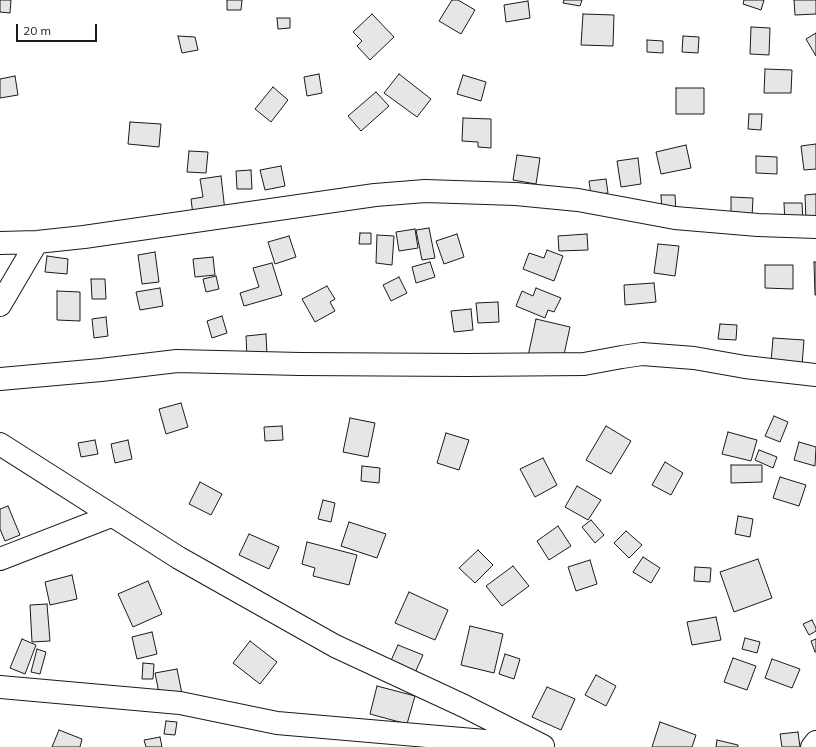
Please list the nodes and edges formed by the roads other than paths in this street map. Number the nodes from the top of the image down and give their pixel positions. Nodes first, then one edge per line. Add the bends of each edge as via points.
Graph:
1 (816, 227) edge
2 (37, 242) junction
3 (0, 243) edge
4 (0, 305) edge
5 (816, 375) edge
6 (0, 379) edge
7 (0, 444) edge
8 (111, 516) junction
9 (0, 559) edge
10 (0, 687) edge
11 (816, 742) edge
12 (546, 747) edge
13 (812, 747) edge

1 - 2 street via 675,218 578,200 516,194 426,191
2 - 3 street
2 - 4 street
5 - 6 street via 694,358 642,354 584,364 467,366 177,361
7 - 8 street
8 - 9 street
8 - 12 street via 179,558 335,646
10 - 12 street via 180,703 277,723
11 - 13 street

